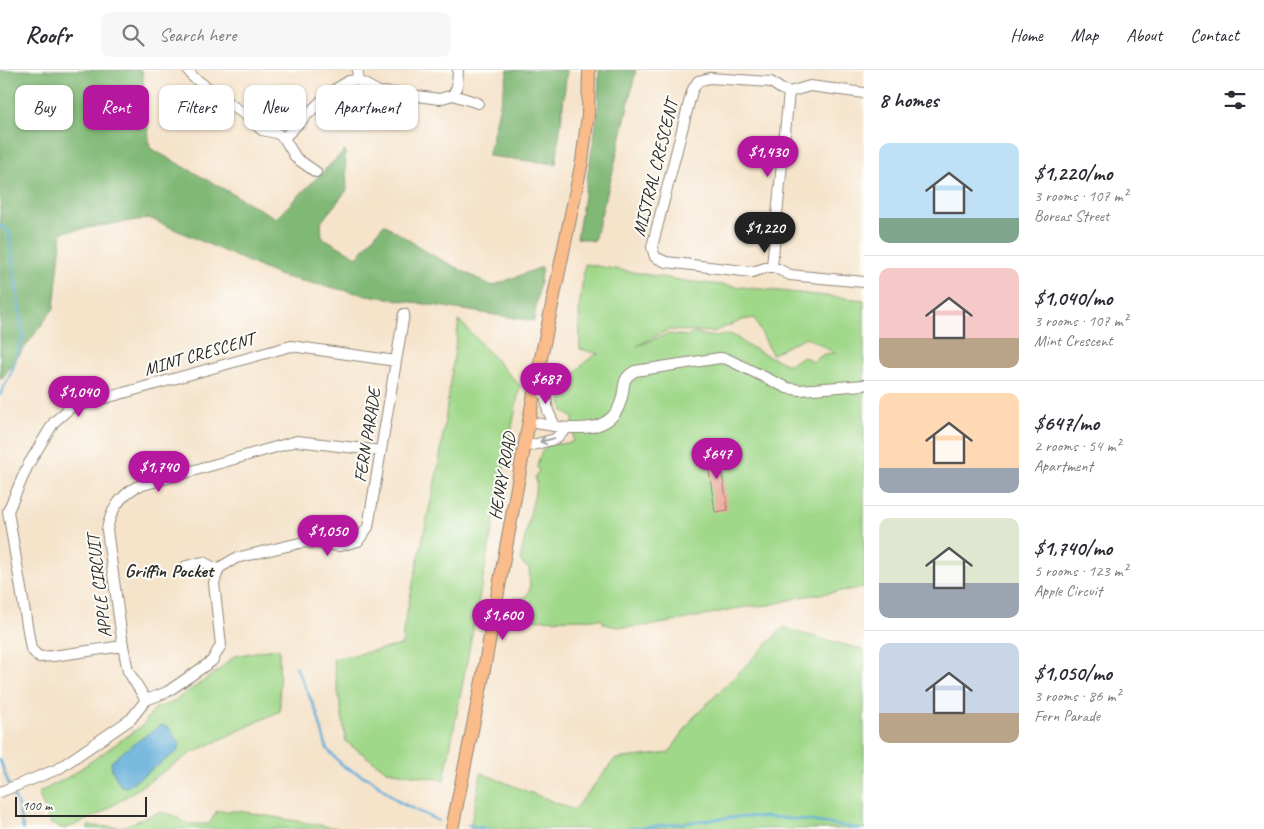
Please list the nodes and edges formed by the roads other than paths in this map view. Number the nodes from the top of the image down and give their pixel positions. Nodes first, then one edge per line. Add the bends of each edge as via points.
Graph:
1 (188, 70) edge
2 (458, 70) edge
3 (589, 70) edge
4 (701, 74) edge
5 (358, 75) edge
6 (789, 92) junction
7 (864, 93) edge
8 (453, 95) junction
9 (478, 103) dead end
10 (284, 138) junction
11 (316, 172) dead end
12 (772, 266) junction
13 (864, 282) edge
14 (404, 314) dead end
15 (396, 361) junction
16 (536, 382) junction
17 (864, 385) edge
18 (529, 422) junction
19 (555, 426) junction
20 (566, 428) junction
21 (524, 447) junction
22 (381, 451) junction
23 (186, 566) dead end
24 (218, 570) junction
25 (123, 646) junction
26 (146, 700) junction
27 (0, 792) edge
28 (452, 829) edge

1 - 10 street via 262,130
2 - 8 street
3 - 16 main road, HENRY ROAD via 582,161
4 - 6 street, MISTRAL CRESCENT via 710,78 771,82
4 - 12 street, MISTRAL CRESCENT via 692,91 653,240 654,256 666,262 752,272
5 - 8 street via 379,92 439,99
5 - 10 street via 329,93
6 - 7 street via 810,86
6 - 12 street
8 - 9 street
10 - 11 street via 296,158
12 - 13 street via 790,275
14 - 15 street, FERN PARADE
15 - 22 street, FERN PARADE
15 - 25 street, MINT CRESCENT via 290,346 70,408 54,422 28,465 8,511 31,649 40,657 46,657
16 - 18 main road, HENRY ROAD
16 - 19 street via 546,398
17 - 20 street via 788,388 720,358 628,374 614,417 597,425
18 - 19 street
18 - 21 main road, HENRY ROAD
19 - 20 street
20 -> 21 street via 555,439
21 - 28 main road, HENRY ROAD
22 - 24 street, FERN PARADE via 368,527 358,541 340,546 304,542 236,558
22 - 25 street, APPLE CIRCUIT via 297,441 136,487 125,493 109,520 107,530
23 - 24 street via 203,562
24 - 26 street via 214,583 221,645 212,661 167,692
25 - 26 street, APPLE CIRCUIT via 128,671
26 - 27 street via 131,719 58,769

